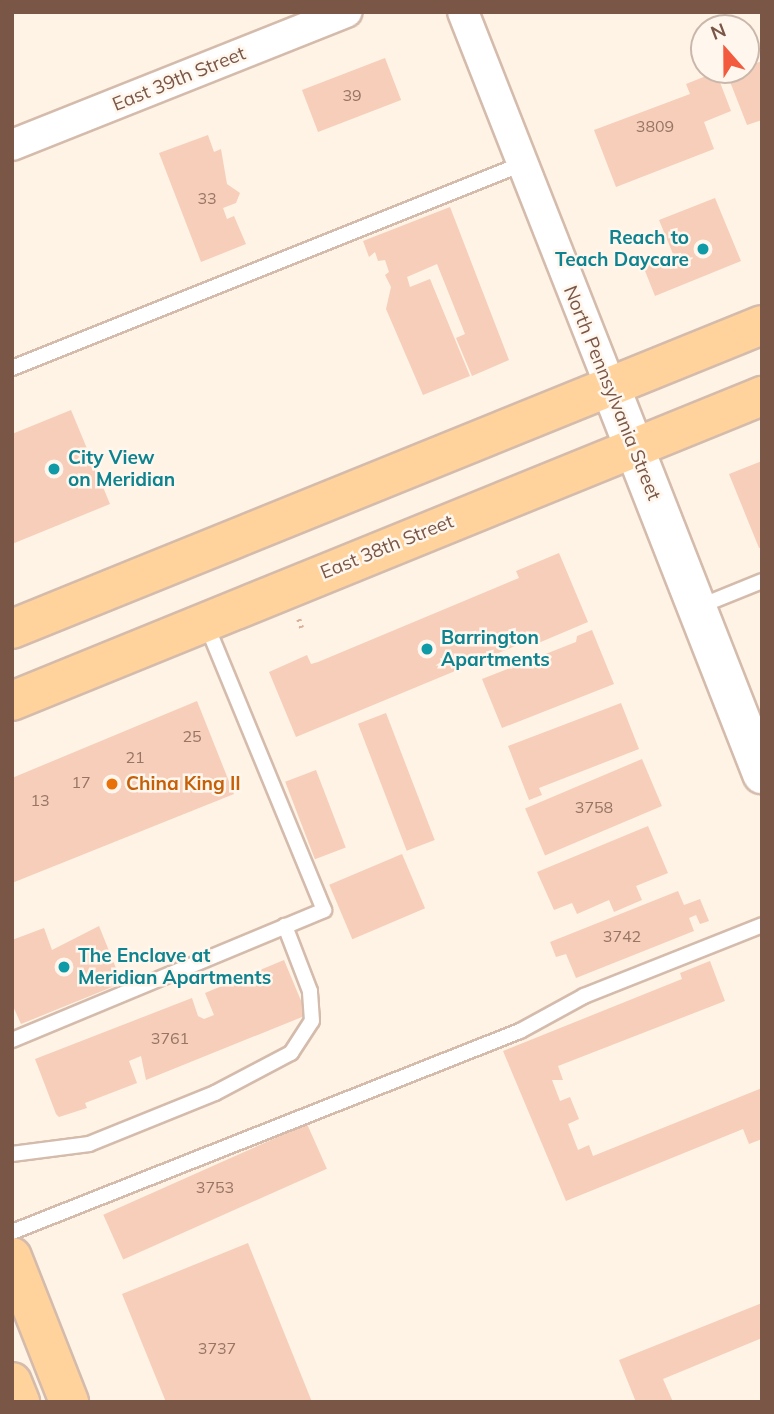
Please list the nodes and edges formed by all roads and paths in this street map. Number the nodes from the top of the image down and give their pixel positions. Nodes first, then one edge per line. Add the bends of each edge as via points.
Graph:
1 (346, 12) edge
2 (463, 12) edge
3 (12, 145) edge
4 (522, 164) junction
5 (762, 325) edge
6 (12, 368) edge
7 (610, 386) junction
8 (762, 396) edge
9 (634, 448) junction
10 (762, 581) edge
11 (697, 607) junction
12 (206, 622) junction
13 (12, 629) edge
14 (12, 701) edge
15 (758, 755) edge
16 (762, 925) edge
17 (285, 926) junction
18 (12, 1040) edge
19 (12, 1154) edge
20 (12, 1232) edge
21 (12, 1257) edge
22 (12, 1382) edge
23 (20, 1402) edge
24 (69, 1402) edge

1 - 3 street, East 39th Street
2 - 4 street, North Pennsylvania Street
4 - 6 lane
4 - 7 street, North Pennsylvania Street
5 - 7 main road
7 - 9 street, North Pennsylvania Street
7 - 13 main road
8 - 9 main road, East 38th Street
9 - 11 street, North Pennsylvania Street
9 - 12 main road, East 38th Street
10 - 11 lane
11 - 15 street, North Pennsylvania Street
12 - 14 main road, East 38th Street
12 - 17 lane via 324,910
16 - 20 lane via 584,996 520,1031
17 - 18 lane
17 - 19 lane via 310,991 312,1021 291,1053 215,1093 89,1144
21 - 24 main road
22 - 23 main road

